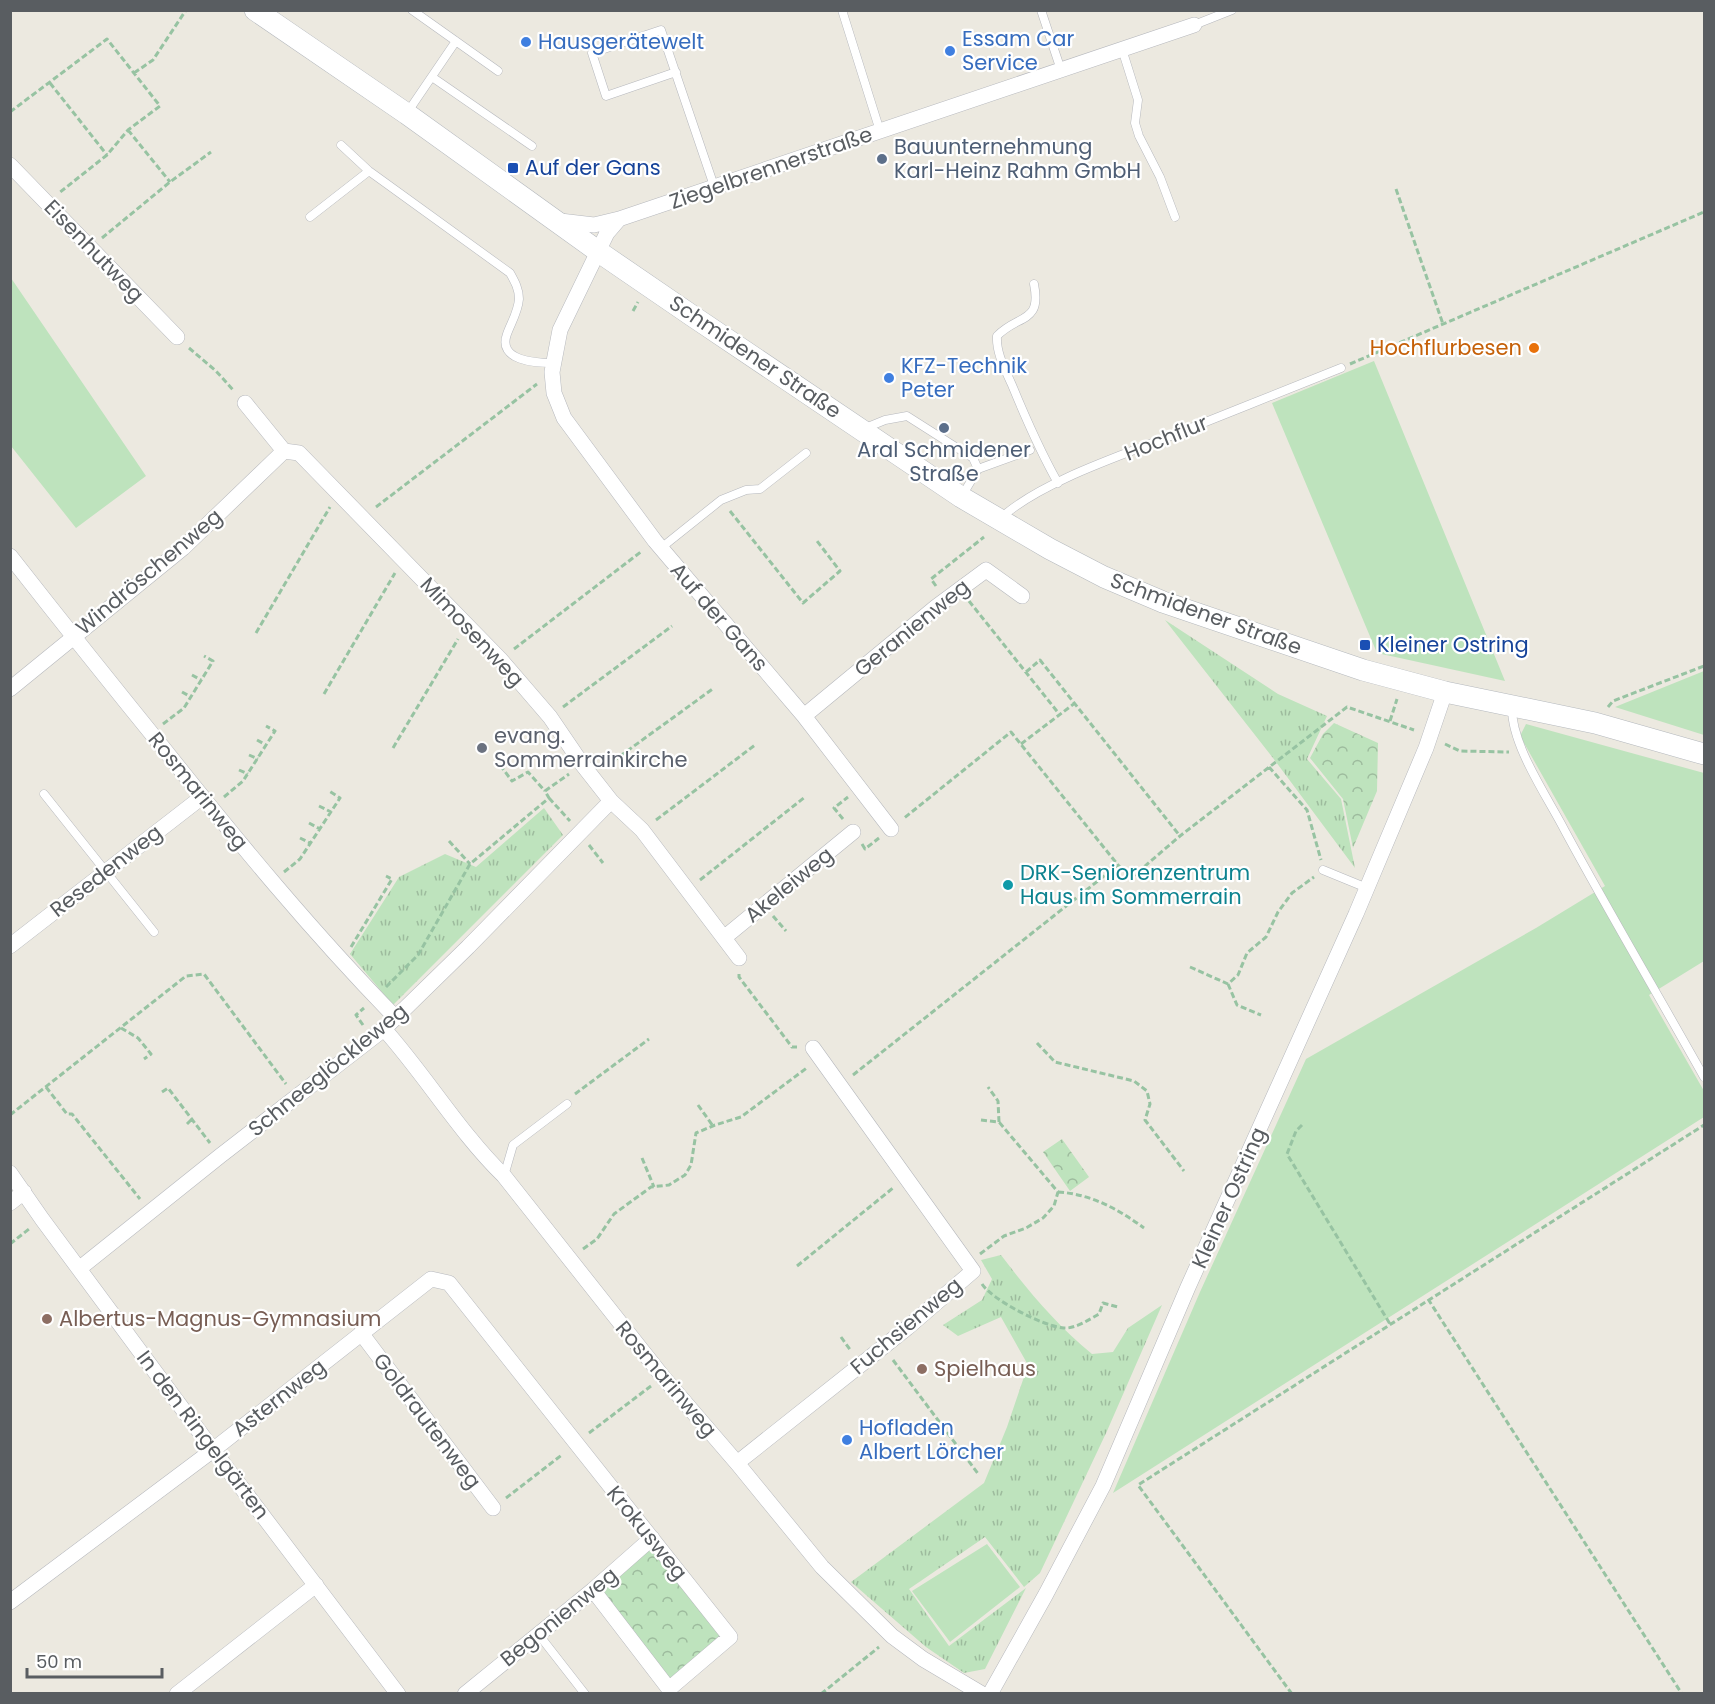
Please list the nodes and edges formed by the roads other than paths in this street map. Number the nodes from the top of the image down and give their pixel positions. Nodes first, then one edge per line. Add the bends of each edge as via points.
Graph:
1 (255, 10) edge
2 (412, 10) edge
3 (842, 10) edge
4 (1041, 10) edge
5 (1231, 11) edge
6 (1194, 25) joint
7 (456, 41) junction
8 (1122, 49) junction
9 (1061, 70) junction
10 (498, 71) dead end
11 (676, 72) junction
12 (432, 76) junction
13 (407, 114) junction
14 (880, 130) junction
15 (341, 145) dead end
16 (532, 146) dead end
17 (10, 165) edge
18 (369, 171) junction
19 (714, 186) junction
20 (310, 217) dead end
21 (1175, 217) dead end
22 (619, 219) junction
23 (555, 220) junction
24 (599, 252) junction
25 (1034, 284) dead end
26 (177, 337) road end
27 (552, 368) junction
28 (1341, 368) road end
29 (245, 403) road end
30 (862, 429) junction
31 (1030, 450) dead end
32 (284, 451) junction
33 (806, 453) dead end
34 (978, 469) junction
35 (1058, 483) junction
36 (961, 497) junction
37 (999, 520) junction
38 (658, 545) junction
39 (10, 556) edge
40 (1022, 596) dead end
41 (74, 637) junction
42 (10, 688) edge
43 (1445, 692) junction
44 (1512, 705) junction
45 (804, 716) junction
46 (1704, 754) edge
47 (44, 794) dead end
48 (611, 801) junction
49 (207, 803) junction
50 (891, 830) dead end
51 (853, 832) dead end
52 (1323, 870) road end
53 (106, 872) junction
54 (1367, 888) junction
55 (154, 932) dead end
56 (725, 937) junction
57 (10, 946) edge
58 (739, 958) road end
59 (396, 1018) junction
60 (378, 1034) junction
61 (816, 1053) road end
62 (1704, 1077) edge
63 (567, 1104) dead end
64 (10, 1173) edge
65 (504, 1176) junction
66 (24, 1192) junction
67 (10, 1203) edge
68 (80, 1268) junction
69 (431, 1279) joint
70 (361, 1333) junction
71 (213, 1450) junction
72 (737, 1463) junction
73 (493, 1508) road end
74 (652, 1538) junction
75 (316, 1585) junction
76 (593, 1590) junction
77 (10, 1602) edge
78 (538, 1635) junction
79 (177, 1694) edge
80 (398, 1694) edge
81 (465, 1694) edge
82 (585, 1694) edge
83 (982, 1694) edge
84 (990, 1694) edge

1 - 13 main road, Schmidener Straße
2 - 7 lane
3 - 14 lane
4 - 9 lane
5 - 6 lane
6 - 8 street, Ziegelbrennerstraße
7 - 10 lane
7 - 12 lane
8 - 9 street, Ziegelbrennerstraße
8 - 21 lane via 1138,100 1135,123 1139,136
9 - 14 street, Ziegelbrennerstraße
11 - 11 lane via 661,30 592,53 606,96
11 - 19 lane
12 - 13 lane
12 - 16 lane
13 - 23 main road, Schmidener Straße
14 - 19 street, Ziegelbrennerstraße
15 - 18 lane
17 - 26 street, Eisenhutweg
18 - 20 lane
18 - 27 lane via 510,273 519,298 506,346 513,356
19 - 22 street, Ziegelbrennerstraße
22 - 23 street, Ziegelbrennerstraße via 584,225
22 - 24 street via 607,233
23 - 24 main road, Schmidener Straße
24 - 27 street, Auf der Gans via 560,330
24 - 30 main road, Schmidener Straße
25 - 35 lane via 1037,301 1033,310 1001,332 997,344 1029,426
27 - 38 street, Auf der Gans via 554,393 564,418
28 - 35 lane, Hochflur
29 - 32 street, Mimosenweg
30 - 34 lane via 907,416 973,458
30 - 36 main road, Schmidener Straße
31 - 34 lane
32 - 41 street, Windröschenweg via 183,548
32 - 48 street, Mimosenweg via 300,453 500,659 550,717
33 - 38 lane via 760,489 721,500
34 - 36 lane
35 - 37 lane, Hochflur via 1017,504
36 - 37 main road, Schmidener Straße
37 - 43 main road, Schmidener Straße via 1095,572 1163,602 1364,670
38 - 45 street, Auf der Gans
39 - 41 street, Rosmarinweg
40 - 45 street, Geranienweg via 986,570
41 - 42 street, Windröschenweg
41 - 49 street, Rosmarinweg
43 - 44 main road, Schmidener Straße
43 - 54 street, Kleiner Ostring
44 - 46 main road, Schmidener Straße via 1595,723
44 - 62 lane via 1511,722 1522,752
45 - 50 street, Auf der Gans
47 - 53 lane
48 - 56 street, Mimosenweg via 642,830
48 - 59 street, Schneeglöckleweg
49 - 53 street, Resedenweg
49 - 59 street, Rosmarinweg via 342,962
51 - 56 street, Akeleiweg
52 - 54 lane
53 - 55 lane
53 - 57 street, Resedenweg
54 - 84 street, Kleiner Ostring via 1103,1486
56 - 58 street, Mimosenweg
59 - 60 street, Schneeglöckleweg
60 - 65 street, Rosmarinweg via 404,1052 483,1156
60 - 68 street, Schneeglöckleweg
61 - 72 street, Fuchsienweg via 971,1267 883,1347
63 - 65 lane via 513,1145
64 - 66 street, In den Ringelgärten
65 - 72 street, Rosmarinweg via 663,1377
66 - 67 street
66 - 68 street, In den Ringelgärten
68 - 71 street, In den Ringelgärten
69 - 70 street, Asternweg
69 - 74 street, Krokusweg via 449,1283
70 - 71 street, Asternweg
70 - 73 street, Goldrautenweg
71 - 75 street, In den Ringelgärten
71 - 77 street, Asternweg
72 - 83 street, Rosmarinweg via 822,1566 892,1636
74 - 76 street, Begonienweg
74 - 76 street, Krokusweg via 730,1637 669,1689
75 - 79 street
75 - 80 street, In den Ringelgärten
76 - 78 street, Begonienweg
78 - 81 street, Begonienweg
78 - 82 lane

